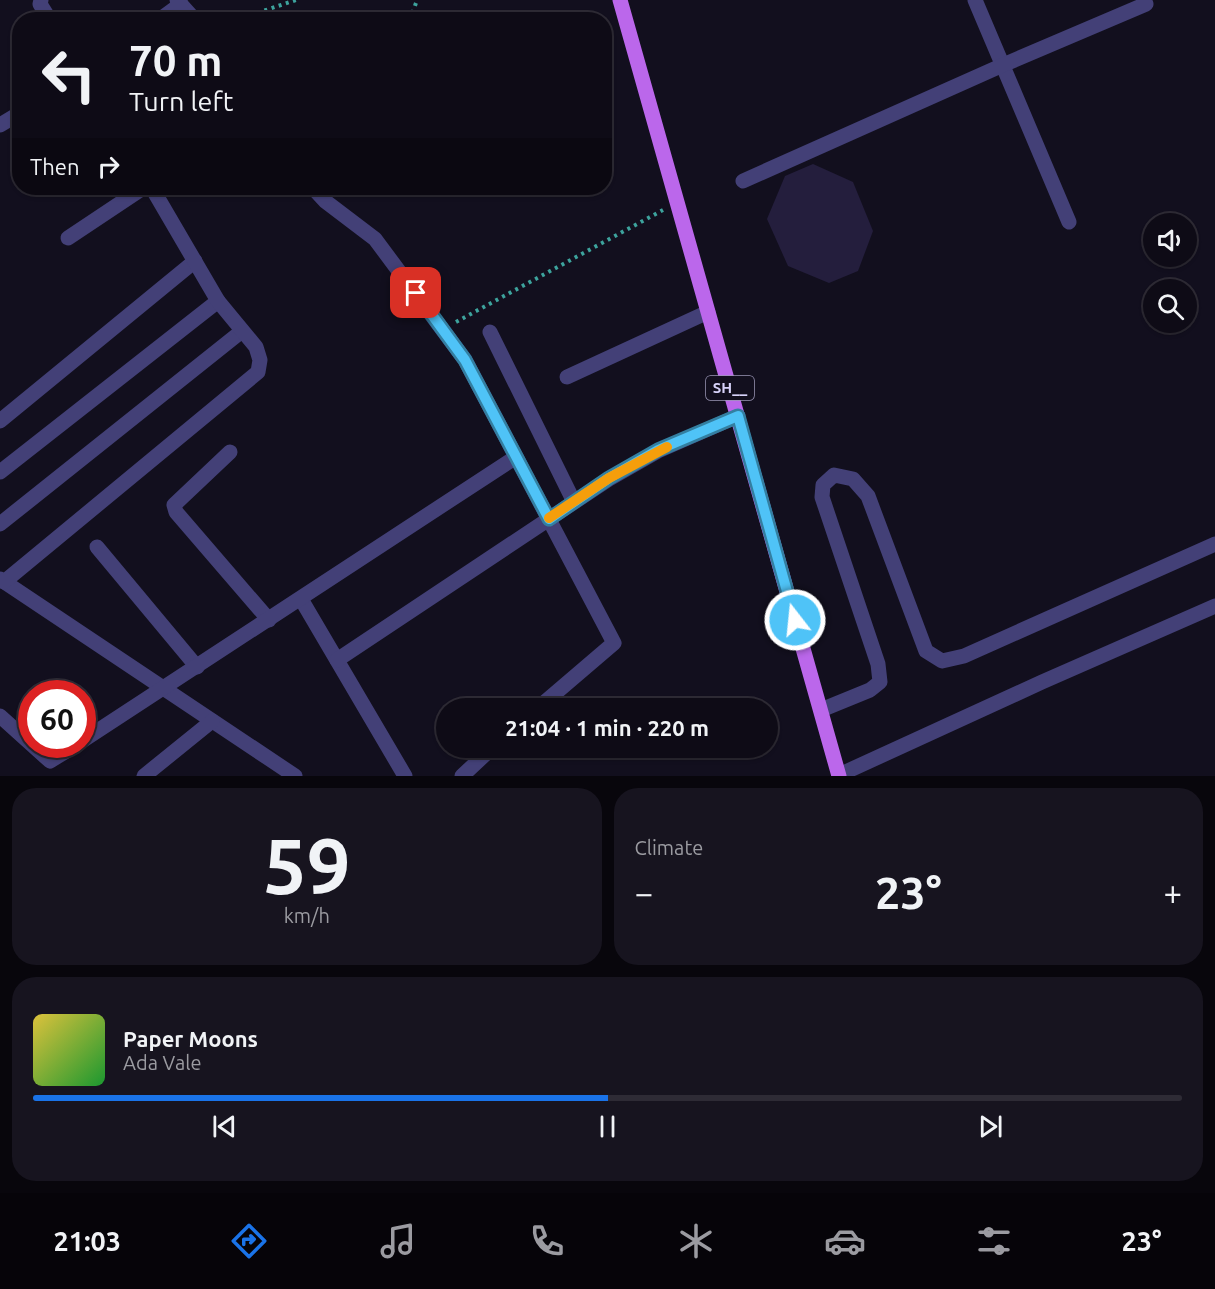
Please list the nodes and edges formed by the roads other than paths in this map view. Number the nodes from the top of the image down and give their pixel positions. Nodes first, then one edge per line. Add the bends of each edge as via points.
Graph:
1 (620, 0) edge
2 (975, 0) edge
3 (1146, 4) dead end
4 (1003, 65) junction
5 (743, 181) dead end
6 (132, 195) edge
7 (156, 195) edge
8 (319, 195) edge
9 (1070, 222) dead end
10 (68, 238) dead end
11 (195, 261) junction
12 (218, 301) junction
13 (708, 312) junction
14 (242, 331) junction
15 (490, 332) dead end
16 (567, 376) dead end
17 (738, 416) junction
18 (0, 421) edge
19 (230, 452) dead end
20 (516, 457) junction
21 (0, 472) edge
22 (574, 502) junction
23 (549, 519) junction
24 (0, 524) edge
25 (1215, 544) edge
26 (97, 547) dead end
27 (2, 580) edge
28 (301, 599) junction
29 (1215, 606) edge
30 (269, 620) junction
31 (337, 660) junction
32 (197, 667) junction
33 (164, 689) junction
34 (550, 698) edge
35 (821, 710) junction
36 (0, 716) edge
37 (212, 721) junction
38 (18, 732) edge
39 (96, 732) edge
40 (481, 758) edge
41 (144, 776) edge
42 (295, 776) edge
43 (405, 776) edge
44 (462, 776) edge
45 (839, 776) edge

1 - 13 main road, SH__
2 - 4 street
3 - 4 street
4 - 5 street
4 - 9 street
6 - 10 street
7 - 11 street
8 - 20 street via 375,239 465,360
11 - 12 street
11 - 18 street
12 - 14 street
12 - 21 street
13 - 16 street
13 - 17 main road, SH__
14 - 24 street
14 - 27 street via 256,347 258,372
15 - 22 street
17 - 22 street via 658,450
17 - 35 main road, SH__
19 - 30 street via 174,505
20 - 23 street
20 - 28 street
22 - 23 street
23 - 31 street
23 - 34 street via 614,643
25 - 35 street via 964,656 942,661 926,651 868,496 853,479 834,475 823,485 822,497 878,664 880,682
26 - 32 street
27 - 33 street
28 - 30 street
28 - 31 street
29 - 45 street
30 - 32 street
31 - 43 street
32 - 33 street
33 - 37 street
33 - 39 street
35 - 45 main road, SH__
36 - 38 street
37 - 41 street
37 - 42 street
40 - 44 street

